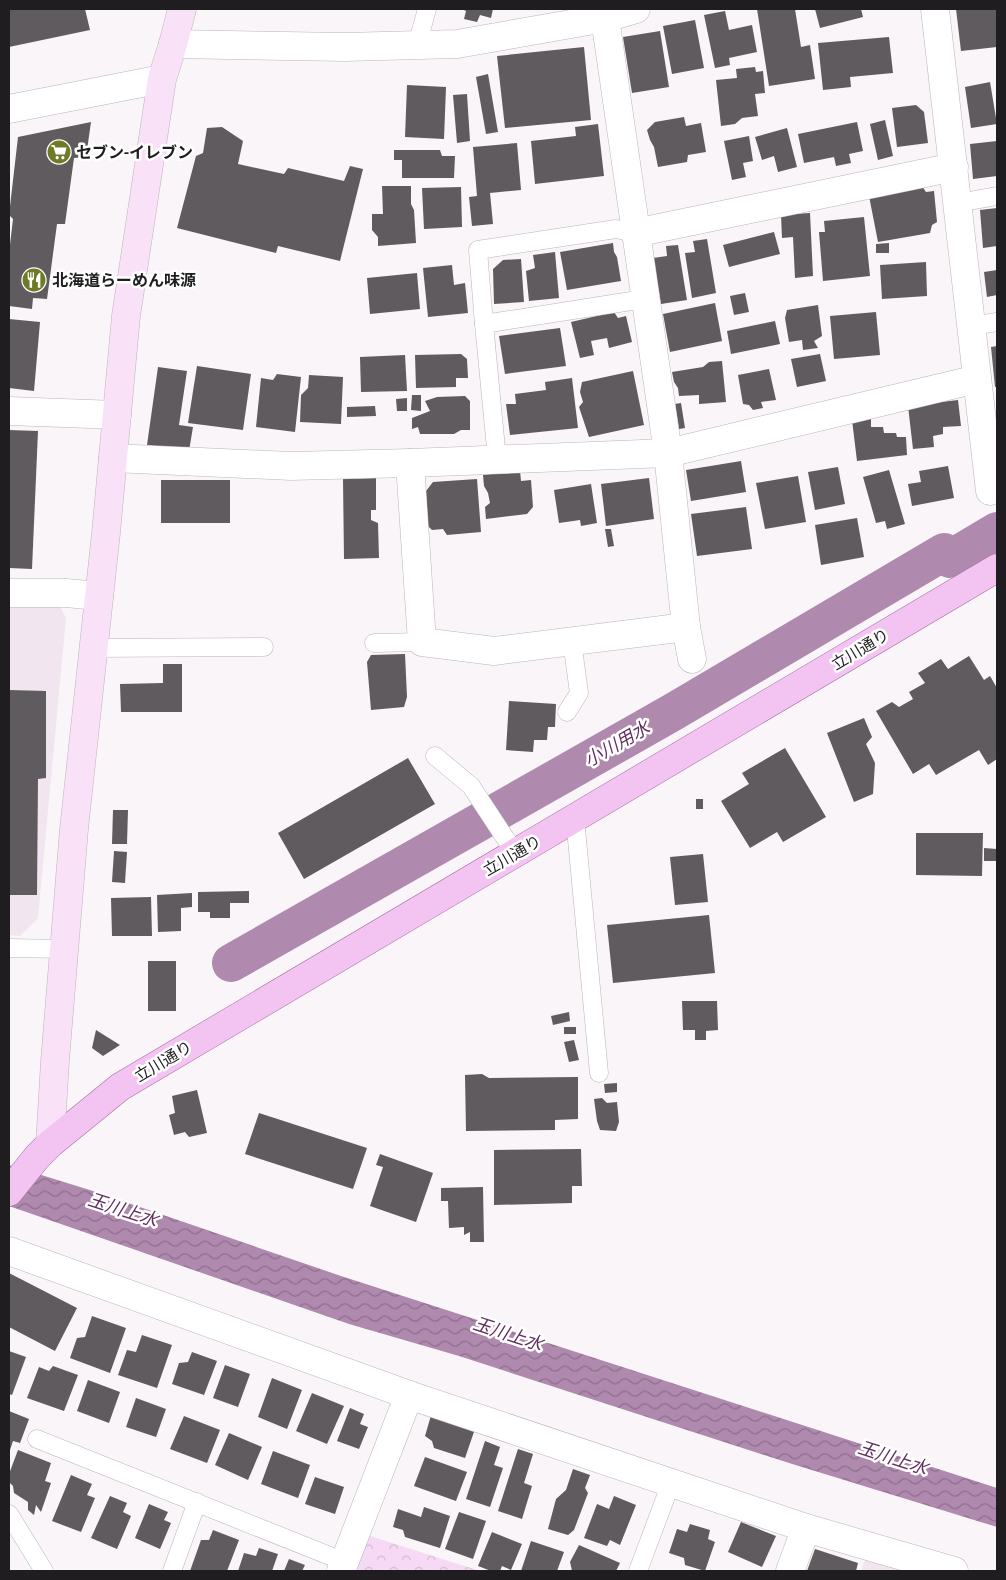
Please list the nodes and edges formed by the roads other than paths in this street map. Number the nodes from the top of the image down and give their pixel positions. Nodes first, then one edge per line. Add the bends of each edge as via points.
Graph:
1 (182, 9) edge
2 (427, 9) edge
3 (935, 9) edge
4 (619, 12) edge
5 (174, 44) junction
6 (417, 45) junction
7 (162, 79) junction
8 (9, 109) edge
9 (954, 167) junction
10 (997, 196) edge
11 (958, 203) junction
12 (635, 233) junction
13 (644, 299) junction
14 (484, 324) junction
15 (984, 324) edge
16 (977, 379) junction
17 (9, 411) edge
18 (117, 415) junction
19 (668, 453) junction
20 (113, 458) junction
21 (497, 459) junction
22 (410, 463) junction
23 (990, 491) dead end
24 (997, 568) edge
25 (9, 593) edge
26 (99, 596) junction
27 (686, 627) junction
28 (572, 641) junction
29 (422, 642) junction
30 (374, 643) dead end
31 (264, 647) dead end
32 (93, 648) junction
33 (692, 659) dead end
34 (566, 712) dead end
35 (435, 756) dead end
36 (575, 818) junction
37 (515, 853) junction
38 (9, 948) edge
39 (64, 949) junction
40 (599, 1073) dead end
41 (44, 1150) junction
42 (9, 1192) edge
43 (9, 1251) edge
44 (409, 1396) junction
45 (38, 1439) dead end
46 (671, 1483) junction
47 (196, 1502) junction
48 (9, 1514) edge
49 (806, 1528) junction
50 (343, 1566) edge
51 (44, 1571) edge
52 (172, 1571) edge
53 (638, 1571) edge
54 (790, 1571) edge
55 (954, 1571) edge

1 - 5 main road
2 - 6 lane
3 - 9 street
4 - 6 street via 456,44
4 - 12 street
5 - 6 street
5 - 7 main road
7 - 8 street
7 - 18 main road via 126,316
9 - 11 street
9 - 12 street
10 - 11 lane
11 - 15 street
12 - 13 street
12 - 14 lane via 616,229 478,250
13 - 14 lane
13 - 19 street
14 - 21 lane
15 - 16 street
16 - 19 street
16 - 23 street
17 - 18 street
18 - 20 main road
19 - 21 street
19 - 27 street
20 - 22 street via 291,466
20 - 26 main road
21 - 22 street
22 - 29 street
24 - 36 main road, 立川通り
25 - 26 street
26 - 32 main road
27 - 28 street
27 - 33 street
28 - 29 street via 494,651
28 - 34 lane via 578,693
29 - 30 lane
31 - 32 lane
32 - 39 main road
35 - 37 lane via 471,786
36 - 37 main road, 立川通り
36 - 40 lane
37 - 41 main road, 立川通り via 120,1087
38 - 39 lane
39 - 41 main road
41 - 42 main road, 立川通り
43 - 44 street
44 - 46 street
44 - 50 street
45 - 47 lane
46 - 49 street
46 - 53 lane
47 - 50 lane
47 - 52 lane
48 - 51 lane
49 - 54 street
49 - 55 street

